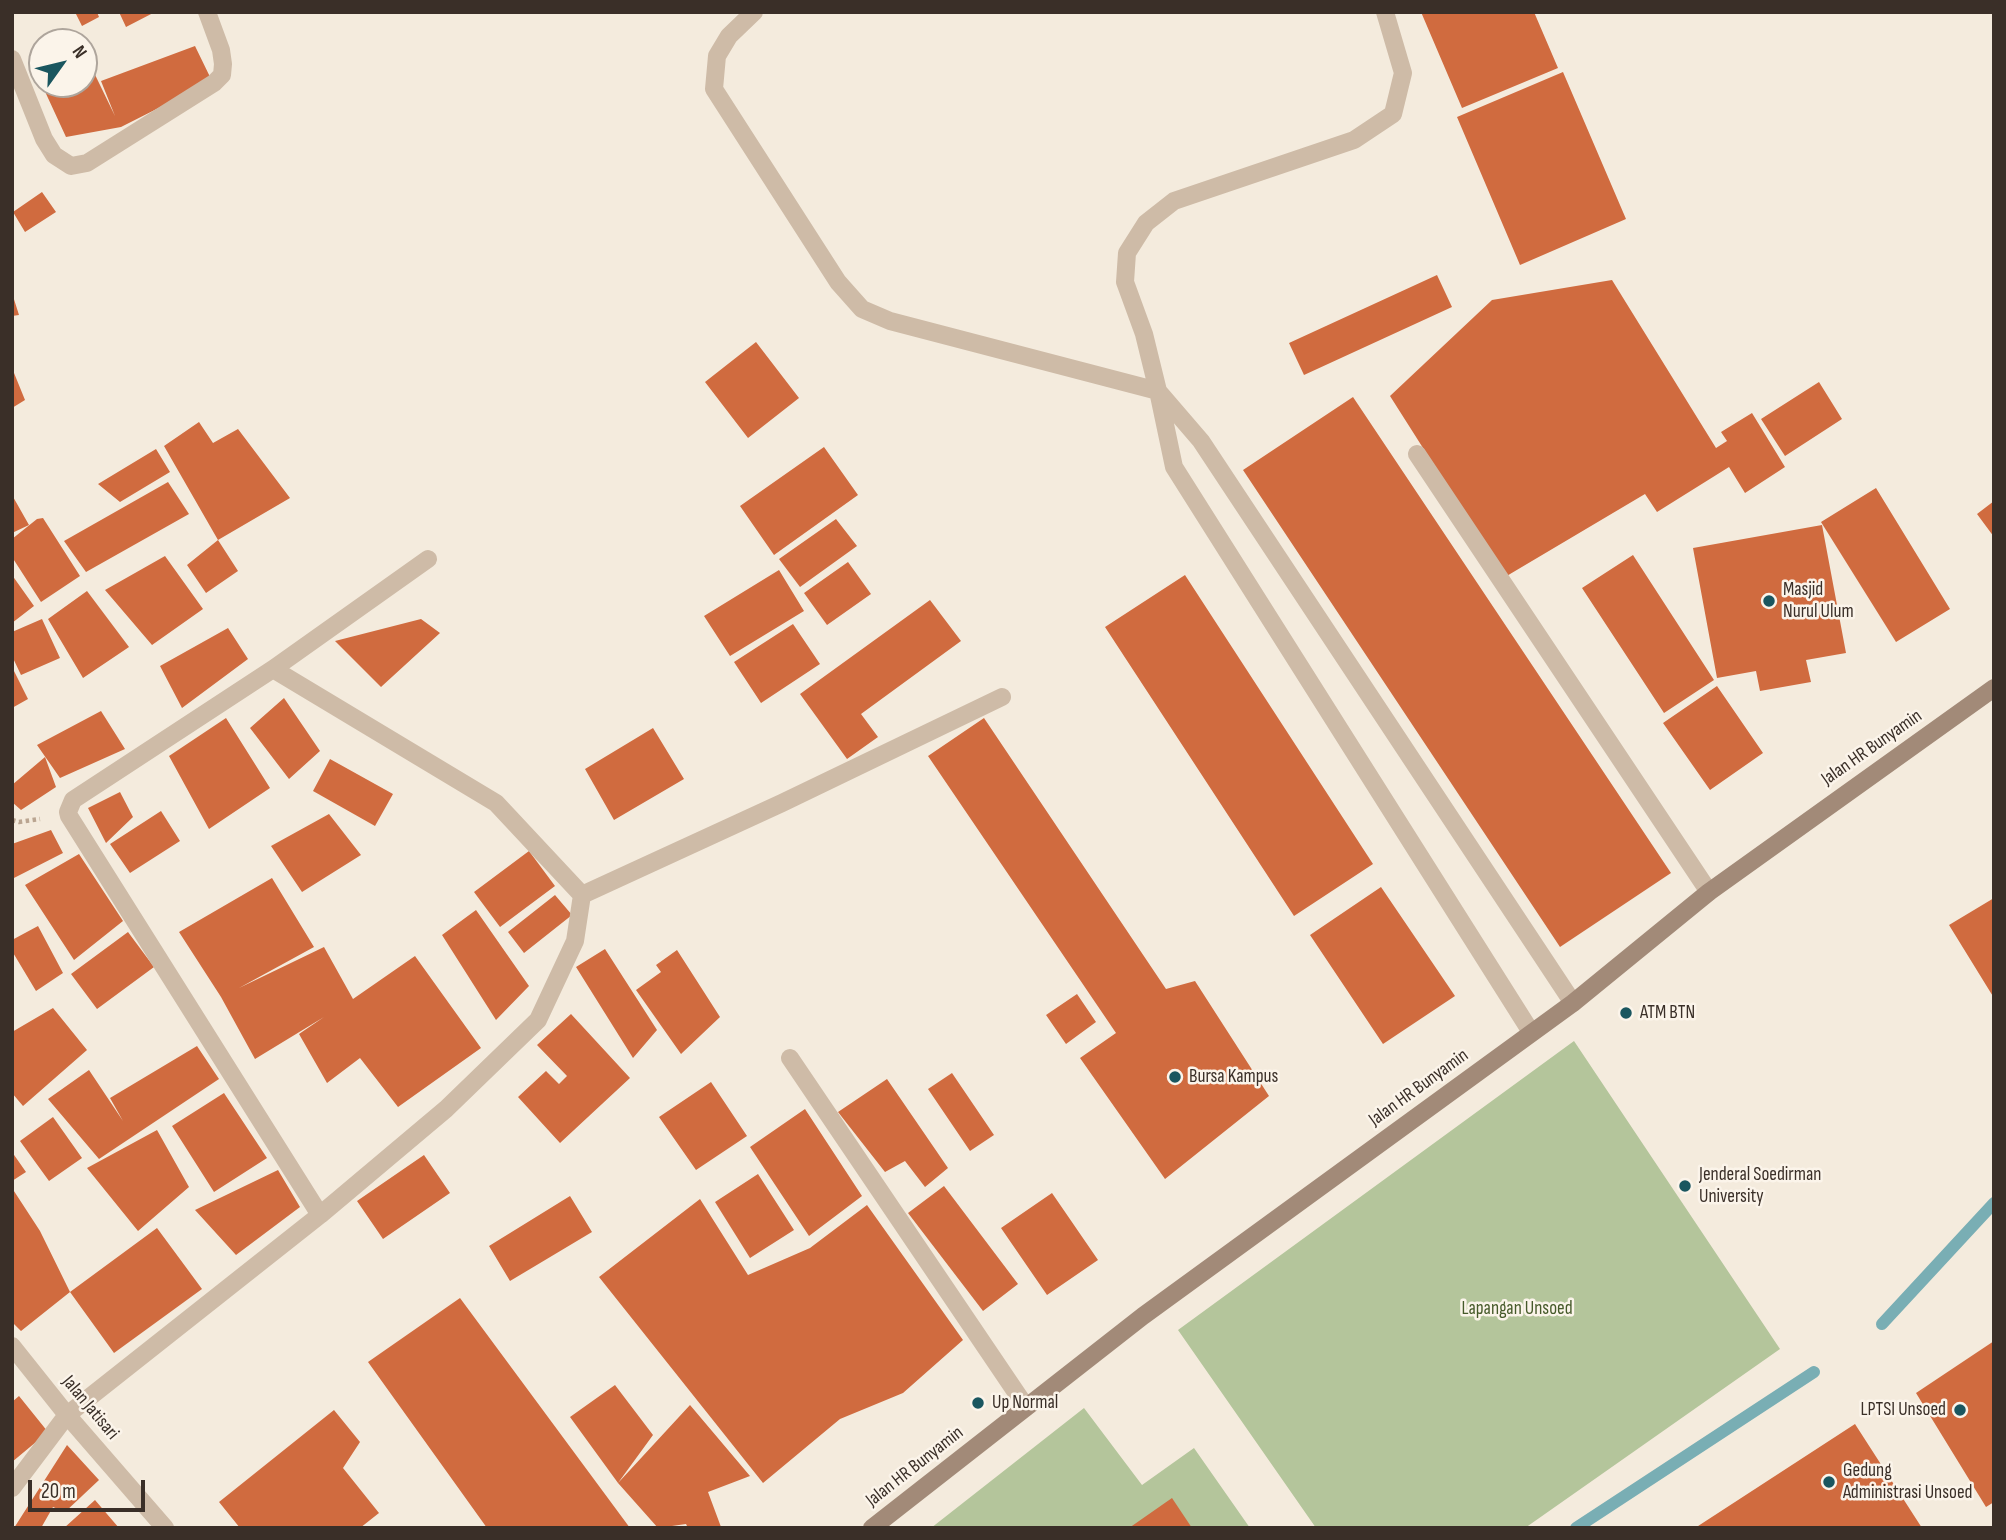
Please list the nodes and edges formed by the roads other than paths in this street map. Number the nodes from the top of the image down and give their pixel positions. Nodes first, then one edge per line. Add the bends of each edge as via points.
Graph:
1 (207, 12) edge
2 (754, 12) edge
3 (1385, 12) edge
4 (12, 59) edge
5 (1158, 391) junction
6 (1418, 454) dead end
7 (428, 559) dead end
8 (273, 668) junction
9 (1994, 688) edge
10 (1002, 697) dead end
11 (1709, 892) junction
12 (582, 895) junction
13 (1573, 1003) junction
14 (1531, 1032) junction
15 (790, 1058) dead end
16 (320, 1215) junction
17 (12, 1346) edge
18 (1026, 1406) junction
19 (67, 1415) junction
20 (12, 1488) edge
21 (165, 1528) edge
22 (872, 1528) edge

1 - 4 street via 221,50 222,75 87,163 72,166 54,155
2 - 5 street via 729,36 717,56 714,89 838,282 862,309 890,321
3 - 5 street via 1403,73 1393,114 1354,140 1174,201 1146,223 1127,253 1125,282
5 - 13 street via 1201,441
5 - 14 street via 1174,467
6 - 11 street
7 - 8 street
8 - 12 street via 496,803
8 - 16 street via 73,800 68,812
9 - 11 main road, Jalan HR Bunyamin
10 - 12 street
11 - 13 main road, Jalan HR Bunyamin
12 - 16 street via 575,941 538,1020 446,1109
13 - 14 main road, Jalan HR Bunyamin
14 - 18 main road, Jalan HR Bunyamin
15 - 18 street
16 - 19 street
17 - 19 street, Jalan Jatisari
18 - 22 main road, Jalan HR Bunyamin
19 - 20 street
19 - 21 street, Jalan Jatisari

